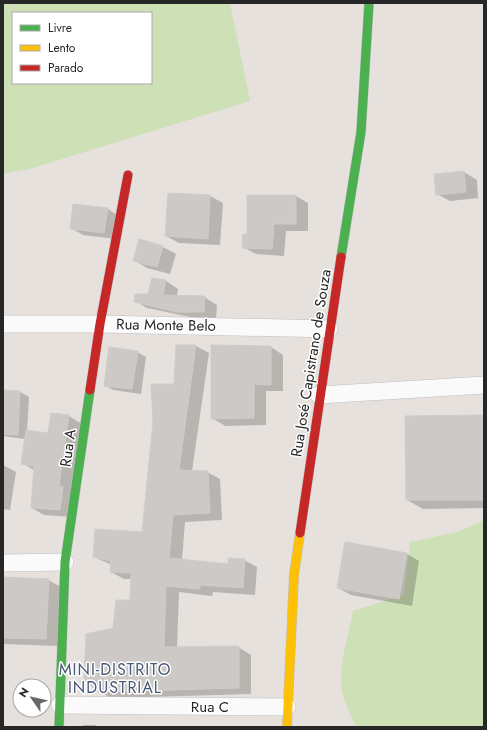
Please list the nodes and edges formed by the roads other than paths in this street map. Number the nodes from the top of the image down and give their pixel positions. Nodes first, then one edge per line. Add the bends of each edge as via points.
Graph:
1 (369, 3) edge
2 (128, 175) dead end
3 (3, 324) edge
4 (100, 324) junction
5 (329, 329) junction
6 (484, 385) edge
7 (320, 395) junction
8 (66, 562) junction
9 (3, 563) edge
10 (60, 705) junction
11 (287, 707) junction
12 (59, 727) edge
13 (287, 727) edge

1 - 5 main road, Rua José Capistrano de Souza via 361,132
2 - 4 main road, Rua A
3 - 4 street, Rua Monte Belo
4 - 5 street, Rua Monte Belo
4 - 8 main road, Rua A
5 - 7 main road, Rua José Capistrano de Souza
6 - 7 street
7 - 11 main road, Rua José Capistrano de Souza via 294,575
8 - 9 street
8 - 10 main road, Rua A
10 - 11 street, Rua C
10 - 12 main road, Rua A
11 - 13 main road, Rua José Capistrano de Souza

